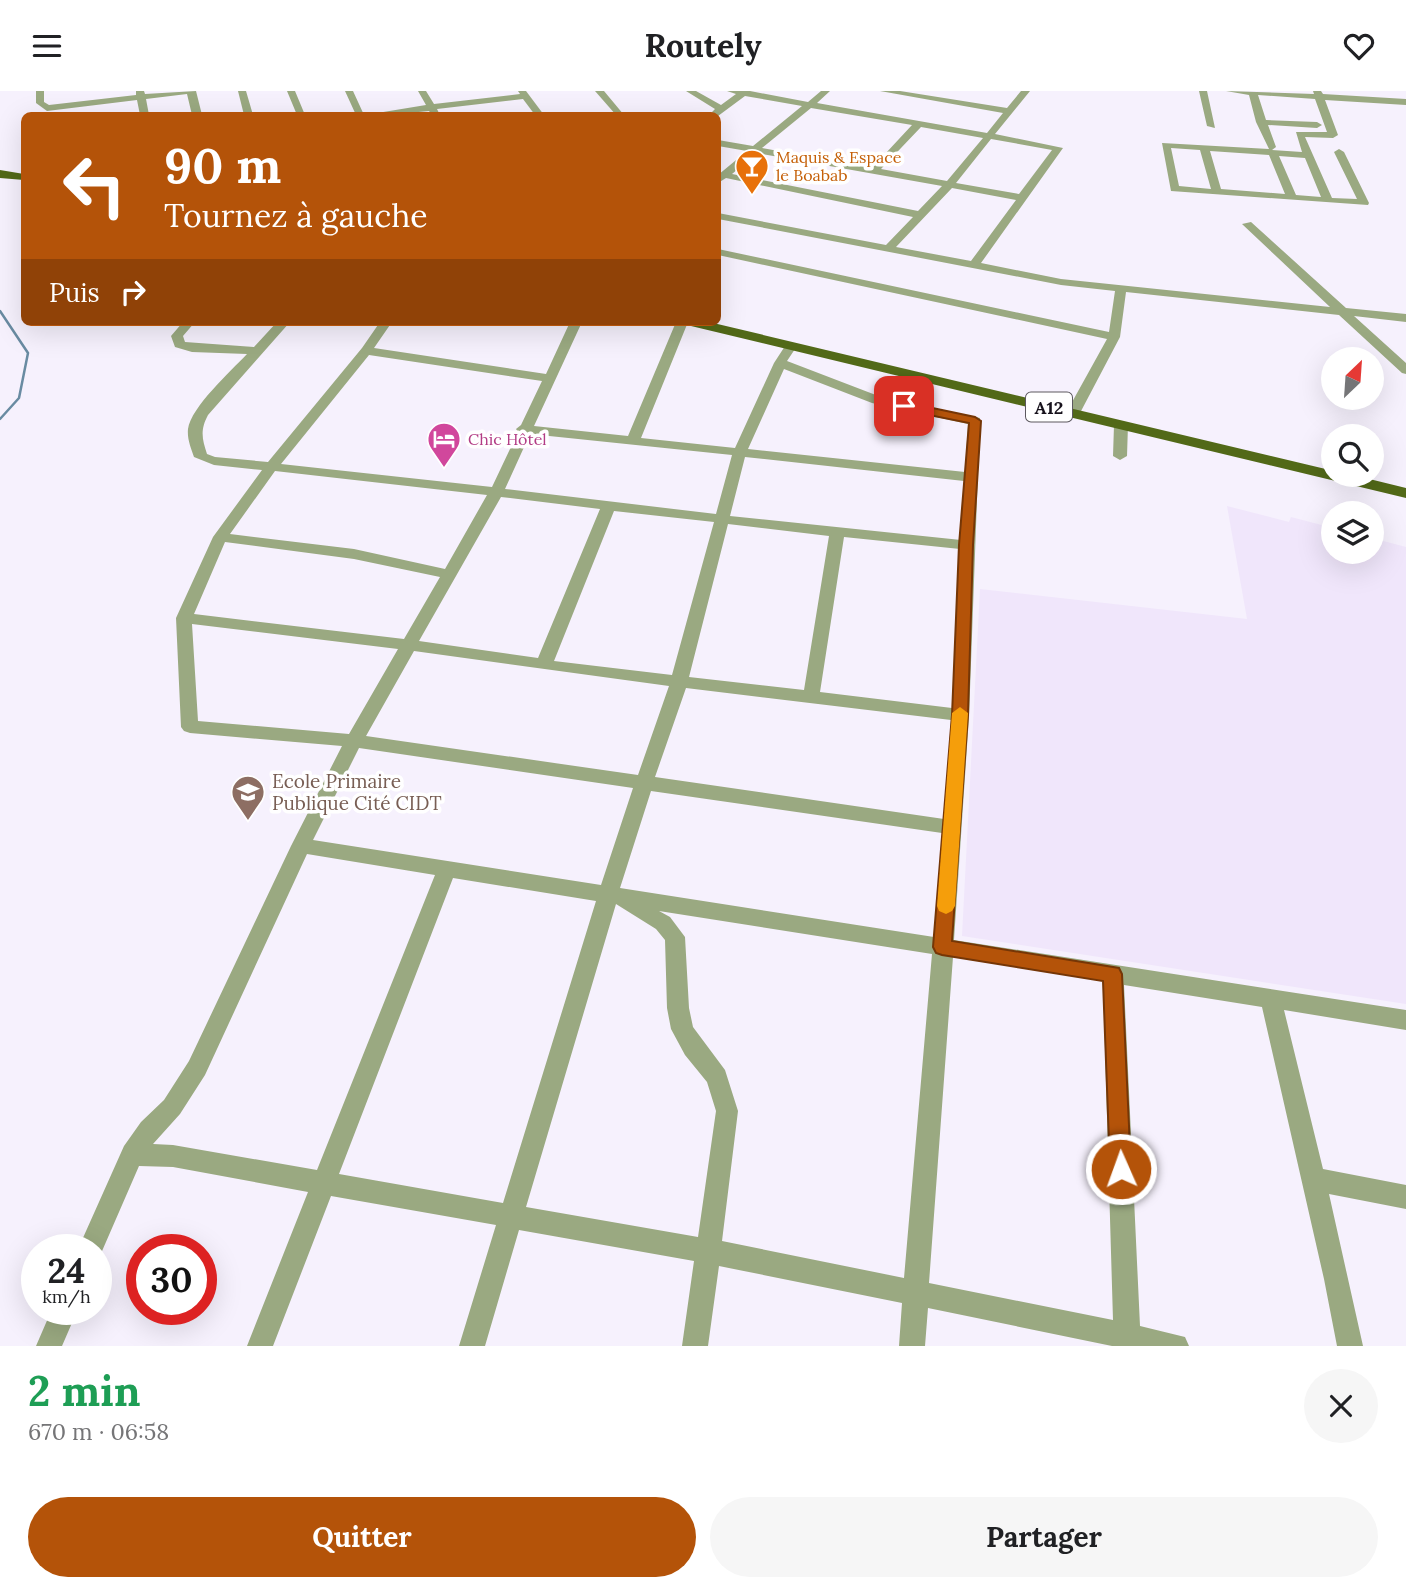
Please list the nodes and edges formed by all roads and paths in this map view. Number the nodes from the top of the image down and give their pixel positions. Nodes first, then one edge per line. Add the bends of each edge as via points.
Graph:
1 (40, 91) edge
2 (91, 91) edge
3 (192, 91) edge
4 (242, 91) edge
5 (291, 91) edge
6 (349, 91) edge
7 (422, 91) edge
8 (470, 91) edge
9 (599, 91) edge
10 (690, 91) edge
11 (731, 91) edge
12 (826, 91) edge
13 (884, 91) edge
14 (1026, 91) edge
15 (1203, 91) edge
16 (1230, 91) edge
17 (744, 92) edge
18 (1252, 92) edge
19 (141, 94) edge
20 (524, 94) edge
21 (1318, 94) edge
22 (92, 102) junction
23 (1406, 102) edge
24 (811, 103) junction
25 (481, 106) junction
26 (1009, 111) junction
27 (92, 112) edge
28 (144, 112) edge
29 (196, 112) edge
30 (248, 112) edge
31 (300, 112) edge
32 (359, 112) edge
33 (434, 112) edge
34 (537, 112) edge
35 (617, 112) edge
36 (717, 112) edge
37 (1261, 122) junction
38 (919, 123) junction
39 (1330, 125) junction
40 (1212, 126) dead end
41 (988, 135) junction
42 (721, 144) edge
43 (1204, 148) junction
44 (754, 150) junction
45 (1272, 150) junction
46 (1339, 152) dead end
47 (1308, 155) junction
48 (874, 171) junction
49 (0, 174) edge
50 (21, 177) edge
51 (721, 177) edge
52 (949, 185) junction
53 (1217, 192) junction
54 (1023, 198) junction
55 (1292, 198) junction
56 (1328, 200) junction
57 (920, 215) junction
58 (721, 217) edge
59 (1247, 224) dead end
60 (888, 249) junction
61 (721, 252) edge
62 (973, 266) junction
63 (1122, 287) junction
64 (1339, 310) junction
65 (1406, 318) edge
66 (186, 326) edge
67 (281, 326) edge
68 (383, 326) edge
69 (574, 326) edge
70 (680, 326) edge
71 (708, 326) edge
72 (1114, 337) junction
73 (791, 346) junction
74 (259, 351) junction
75 (366, 351) junction
76 (780, 363) junction
77 (1406, 370) edge
78 (550, 378) junction
79 (1073, 413) junction
80 (1121, 425) junction
81 (523, 429) junction
82 (633, 441) junction
83 (739, 454) junction
84 (1120, 456) dead end
85 (271, 467) junction
86 (971, 477) junction
87 (496, 493) junction
88 (1406, 493) edge
89 (609, 506) junction
90 (722, 517) junction
91 (837, 533) junction
92 (220, 537) junction
93 (966, 545) junction
94 (448, 573) junction
95 (184, 618) junction
96 (408, 645) junction
97 (544, 666) junction
98 (679, 681) junction
99 (811, 697) junction
100 (960, 715) junction
101 (354, 741) junction
102 (642, 783) junction
103 (952, 827) junction
104 (301, 846) junction
105 (447, 869) junction
106 (615, 896) junction
107 (942, 947) junction
108 (1112, 974) junction
109 (1271, 999) junction
110 (1406, 1020) edge
111 (132, 1154) junction
112 (1313, 1179) junction
113 (325, 1183) junction
114 (1406, 1197) edge
115 (511, 1216) junction
116 (97, 1234) edge
117 (708, 1251) junction
118 (915, 1293) junction
119 (58, 1325) edge
120 (1127, 1336) junction
121 (49, 1346) edge
122 (260, 1346) edge
123 (472, 1346) edge
124 (695, 1346) edge
125 (912, 1346) edge
126 (1176, 1346) edge
127 (1350, 1346) edge

1 - 22 street via 42,107
2 - 22 street
3 - 19 street
3 - 29 street
4 - 30 street
5 - 31 street
6 - 32 street
7 - 33 street
8 - 25 street
9 - 35 street
10 - 36 street
11 - 17 street
12 - 24 street
13 - 26 street
14 - 26 street
15 - 40 street
16 - 18 street
17 - 24 street
17 - 36 street
18 - 21 street
18 - 37 street
19 - 22 street
19 - 28 street
20 - 25 street
20 - 34 street
21 - 23 street
21 - 39 street
22 - 27 street
24 - 38 street
24 - 44 street
25 - 33 street
26 - 41 street
37 - 39 street
37 - 45 street
38 - 41 street
38 - 48 street
39 - 47 street via 1332,136 1299,134
41 - 52 street
41 - 54 street via 1058,148
42 - 44 street
43 - 45 street
43 - 53 street
43 - 53 street via 1165,145 1175,189
44 - 48 street
44 - 51 street
45 - 47 street
45 - 55 street
46 - 56 street via 1364,203
47 - 56 street
48 - 52 street
49 - 50 main road
51 - 57 street
52 - 54 street
52 - 57 street
53 - 55 street
54 - 62 street
55 - 56 street
57 - 60 street
58 - 60 street
59 - 64 street
60 - 62 street
61 - 72 street
62 - 63 street via 1061,282
63 - 64 street
63 - 72 street
64 - 65 street
64 - 77 street
66 - 74 street via 177,336 179,344
67 - 74 street
68 - 75 street
69 - 78 street
70 - 82 street
71 - 73 main road, A12
72 - 79 street
73 - 76 street
73 - 79 main road, A12
74 - 85 street via 214,399 196,425 195,440 201,457
75 - 78 street
75 - 85 street
76 - 83 street
76 - 86 street via 877,400 975,421
78 - 81 street
79 - 80 main road, A12
80 - 84 street
80 - 88 main road, A12
81 - 82 street
81 - 87 street
82 - 83 street
83 - 86 street
83 - 90 street
85 - 87 street
85 - 92 street
86 - 93 street
87 - 89 street
87 - 94 street
89 - 90 street
89 - 97 street
90 - 91 street
90 - 98 street
91 - 93 street
91 - 99 street
92 - 94 street via 354,554
92 - 95 street
93 - 100 street
94 - 96 street
95 - 96 street
95 - 101 street via 190,727
96 - 97 street
96 - 101 street
97 - 98 street
98 - 99 street
98 - 102 street
99 - 100 street
100 - 103 street
101 - 102 street
101 - 104 street
102 - 103 street
102 - 106 street
103 - 107 street
104 - 105 street
104 - 111 street via 197,1068 172,1107
105 - 106 street
105 - 113 street
106 - 107 street
106 - 115 street
106 - 117 street via 663,923 675,937 682,1029 723,1092 727,1111
107 - 108 street
107 - 118 street
108 - 109 street
108 - 120 street
109 - 110 street
109 - 112 street
111 - 113 street via 173,1156
111 - 116 street
112 - 114 street
112 - 127 street
113 - 115 street
113 - 122 street
115 - 117 street
115 - 123 street
117 - 118 street
117 - 124 street
118 - 120 street
118 - 125 street
119 - 121 street
120 - 126 street

